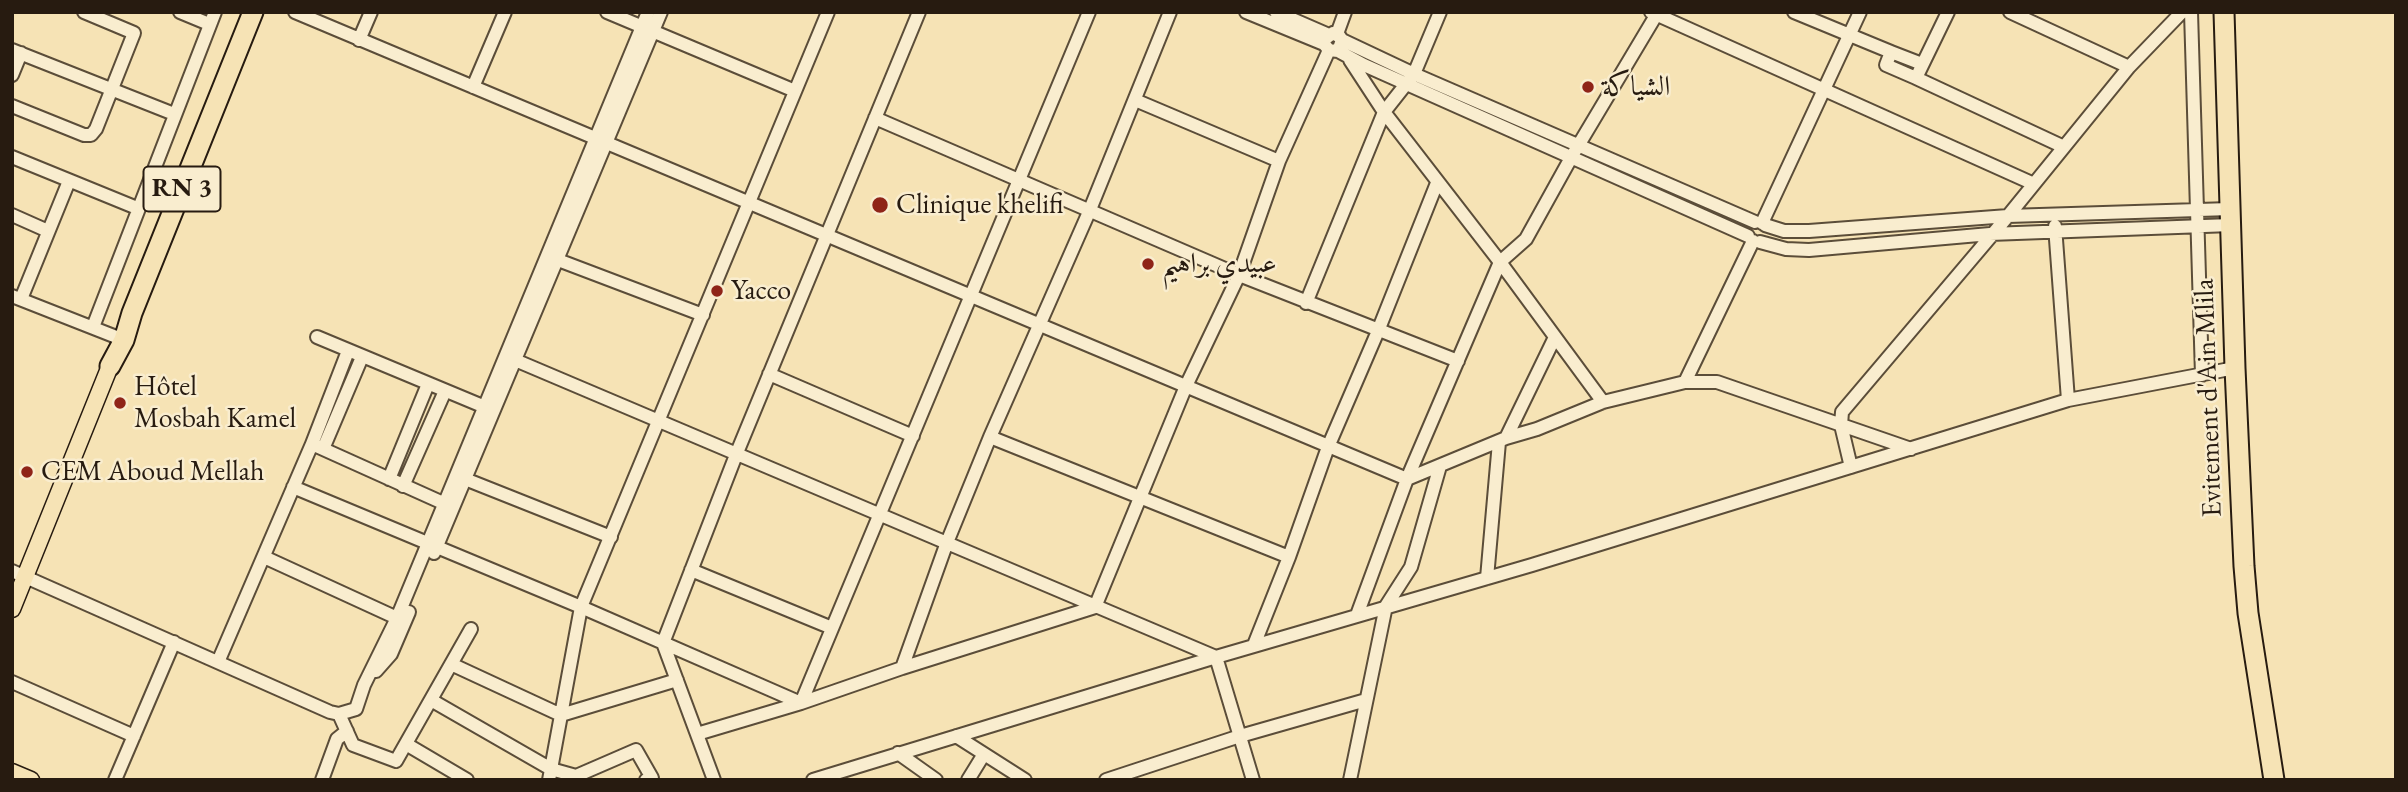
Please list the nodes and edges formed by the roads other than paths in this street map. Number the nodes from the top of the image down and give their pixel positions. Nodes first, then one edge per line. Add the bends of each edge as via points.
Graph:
1 (84, 12) edge
2 (180, 12) edge
3 (239, 12) edge
4 (253, 12) edge
5 (295, 12) edge
6 (371, 12) edge
7 (505, 12) edge
8 (607, 12) edge
9 (648, 12) edge
10 (661, 12) edge
11 (828, 12) edge
12 (919, 12) edge
13 (1089, 12) edge
14 (1170, 12) edge
15 (1246, 12) edge
16 (1276, 12) edge
17 (1345, 12) edge
18 (1440, 12) edge
19 (1794, 12) edge
20 (1860, 12) edge
21 (1948, 12) edge
22 (2010, 12) edge
23 (2182, 12) edge
24 (2191, 12) edge
25 (2211, 12) edge
26 (2224, 12) edge
27 (1655, 13) edge
28 (212, 18) edge
29 (647, 29) junction
30 (1849, 34) junction
31 (359, 40) junction
32 (1335, 44) junction
33 (17, 52) edge
34 (1891, 52) junction
35 (1922, 64) junction
36 (2129, 67) junction
37 (12, 75) edge
38 (1916, 78) junction
39 (1410, 79) junction
40 (473, 87) junction
41 (1824, 89) junction
42 (111, 90) junction
43 (795, 91) junction
44 (1135, 100) junction
45 (12, 106) edge
46 (1384, 112) junction
47 (174, 114) junction
48 (875, 118) junction
49 (601, 141) junction
50 (1579, 144) junction
51 (2064, 147) junction
52 (1572, 156) junction
53 (12, 157) edge
54 (1279, 161) junction
55 (69, 181) junction
56 (1020, 181) junction
57 (1437, 183) junction
58 (2034, 184) junction
59 (750, 202) junction
60 (137, 208) junction
61 (2197, 210) junction
62 (1089, 212) junction
63 (12, 215) edge
64 (2008, 216) junction
65 (2056, 216) junction
66 (2224, 217) junction
67 (1760, 223) junction
68 (2198, 226) junction
69 (48, 231) junction
70 (2055, 232) junction
71 (826, 234) junction
72 (1990, 234) junction
73 (1753, 240) junction
74 (558, 260) junction
75 (1500, 262) junction
76 (1239, 275) junction
77 (972, 296) junction
78 (16, 297) edge
79 (1306, 303) junction
80 (703, 315) junction
81 (1039, 326) junction
82 (93, 327) junction
83 (1378, 331) junction
84 (317, 337) dead end
85 (1555, 337) junction
86 (119, 338) junction
87 (348, 351) junction
88 (362, 357) junction
89 (515, 360) junction
90 (1458, 361) junction
91 (110, 366) joint
92 (2229, 370) junction
93 (769, 374) junction
94 (2202, 376) junction
95 (1685, 382) junction
96 (428, 384) junction
97 (1186, 386) junction
98 (445, 391) junction
99 (2068, 400) junction
100 (1603, 402) junction
101 (485, 407) junction
102 (659, 422) junction
103 (1841, 425) junction
104 (913, 436) junction
105 (990, 437) junction
106 (1502, 440) junction
107 (318, 446) junction
108 (1328, 447) junction
109 (1911, 449) junction
110 (736, 455) junction
111 (1440, 466) junction
112 (1851, 467) junction
113 (389, 479) junction
114 (465, 479) junction
115 (1407, 479) junction
116 (403, 486) junction
117 (293, 487) junction
118 (1140, 496) junction
119 (449, 507) junction
120 (879, 515) junction
121 (611, 537) junction
122 (947, 545) junction
123 (432, 546) junction
124 (264, 557) junction
125 (1289, 557) junction
126 (691, 570) junction
127 (19, 574) edge
128 (1487, 578) junction
129 (1386, 606) junction
130 (581, 607) junction
131 (1095, 607) junction
132 (12, 609) edge
133 (1357, 615) junction
134 (397, 618) junction
135 (832, 628) junction
136 (471, 629) dead end
137 (174, 642) junction
138 (663, 643) junction
139 (1254, 645) junction
140 (1216, 657) junction
141 (218, 662) junction
142 (452, 664) junction
143 (902, 668) junction
144 (677, 680) junction
145 (12, 682) edge
146 (364, 685) junction
147 (431, 700) junction
148 (1366, 700) junction
149 (801, 703) junction
150 (340, 714) junction
151 (561, 715) junction
152 (347, 732) junction
153 (697, 734) junction
154 (134, 736) junction
155 (956, 736) junction
156 (1240, 736) junction
157 (406, 744) junction
158 (898, 753) junction
159 (984, 754) junction
160 (840, 771) junction
161 (12, 772) edge
162 (550, 775) edge
163 (31, 780) edge
164 (115, 780) edge
165 (322, 780) edge
166 (467, 780) edge
167 (646, 780) edge
168 (714, 780) edge
169 (813, 780) edge
170 (853, 780) edge
171 (936, 780) edge
172 (968, 780) edge
173 (1026, 780) edge
174 (1106, 780) edge
175 (1253, 780) edge
176 (1350, 780) edge
177 (2262, 780) edge
178 (2274, 780) edge

1 - 42 street via 134,33
2 - 28 street
3 - 86 highway, RN 3 via 121,309
4 - 86 highway, RN 3
5 - 31 street
6 - 31 street
7 - 40 street
8 - 29 street
9 - 29 street
10 - 29 street
11 - 43 street
12 - 48 street
13 - 56 street
14 - 44 street
15 - 32 street
16 - 32 street
17 - 32 street
18 - 39 street
19 - 30 street
20 - 30 street
21 - 35 street
22 - 36 street
23 - 36 street
24 - 61 street
25 - 66 highway, Evitement d'Ain Mlila
26 - 66 highway, Evitement d'Ain Mlila
27 - 41 street
27 - 50 street
28 - 47 street
29 - 43 street
29 - 49 street
30 - 34 street
30 - 41 street
31 - 40 street
32 - 39 street
32 - 46 street
32 - 54 street
33 - 37 street
33 - 42 street
34 - 35 street
34 - 38 street via 1885,65
35 - 38 street
36 - 51 street
38 - 51 street
39 - 46 street
39 - 50 street
39 - 52 street
40 - 49 street
41 - 58 street
41 - 67 street
42 - 45 street via 91,135
42 - 47 street
43 - 59 street
44 - 54 street
44 - 62 street
46 - 57 street
46 - 79 street
47 - 60 street
48 - 56 street
48 - 71 street
49 - 59 street
49 - 74 street
49 - 101 street
50 - 52 street
50 - 67 street
51 - 58 street
52 - 73 street
52 - 75 street via 1526,239
53 - 55 street
54 - 76 street
55 - 60 street
55 - 69 street
56 - 62 street
56 - 77 street
57 - 75 street
57 - 83 street
58 - 64 street
59 - 71 street
59 - 80 street
60 - 82 street
61 - 65 street
61 - 66 street
61 - 68 street
62 - 76 street
62 - 81 street
63 - 69 street
64 - 65 street
64 - 67 street via 1809,231 1784,231
64 - 72 street
65 - 70 street
66 - 68 street
66 - 92 highway, Evitement d'Ain Mlila
67 - 73 street via 1767,235
68 - 70 street
68 - 94 street
69 - 78 street
70 - 72 street
70 - 99 street
71 - 77 street
71 - 93 street
72 - 73 street via 1809,250
72 - 103 street via 1842,412
73 - 95 street
74 - 80 street
74 - 89 street
75 - 85 street
75 - 90 street
76 - 79 street
76 - 97 street
77 - 81 street
77 - 104 street
78 - 82 street
79 - 83 street
80 - 102 street
81 - 97 street
81 - 105 street
82 - 86 street
83 - 90 street
83 - 108 street
84 - 87 street
85 - 100 street
85 - 106 street
86 - 91 highway, RN 3
87 - 88 street
87 - 107 street
88 - 96 street
88 - 107 street
89 - 102 street
89 - 114 street
90 - 115 street
91 - 127 main road, RN 3
92 - 94 street
92 - 177 highway, Evitement d'Ain Mlila via 2230,522
92 - 178 highway, Evitement d'Ain Mlila via 2248,613
93 - 104 street
93 - 110 street
94 - 99 street
95 - 100 street
95 - 103 street via 1717,382
96 - 98 street
96 - 113 street
97 - 108 street
97 - 118 street
98 - 101 street
98 - 116 street
99 - 109 street
100 - 106 street
101 - 119 street
102 - 110 street
102 - 121 street
103 - 109 street
103 - 112 street
104 - 120 street
105 - 118 street
105 - 122 street
106 - 111 street
106 - 128 street
107 - 113 street
107 - 117 street
108 - 115 street
108 - 125 street
109 - 112 street
110 - 120 street
110 - 126 street
111 - 115 street
111 - 129 street via 1411,567
112 - 128 street
113 - 116 street
114 - 119 street
114 - 121 street
115 - 133 street
116 - 119 street
117 - 123 street
117 - 124 street
118 - 125 street
118 - 131 street
119 - 123 street
120 - 122 street
120 - 135 street
121 - 130 street
122 - 131 street
122 - 143 street
123 - 130 street
123 - 134 street
123 - 146 street via 391,654
124 - 134 street
124 - 141 street
125 - 139 street
126 - 135 street
126 - 138 street
127 - 132 main road, RN 3
127 - 137 street
128 - 129 street
129 - 133 street
129 - 148 street
130 - 138 street
130 - 151 street
131 - 140 street
131 - 143 street
133 - 139 street
134 - 146 street
135 - 149 street
136 - 142 street
137 - 141 street
137 - 154 street
138 - 144 street
138 - 149 street
139 - 140 street
140 - 155 street
140 - 156 street
141 - 150 street
142 - 147 street
142 - 151 street
143 - 149 street
144 - 151 street
144 - 153 street
145 - 154 street
146 - 150 street via 356,709
147 - 157 street
147 - 162 street
148 - 156 street
148 - 176 street
149 - 153 street
150 - 152 street
151 - 162 street
152 - 157 street via 353,745 396,761
152 - 165 street via 337,739
153 - 168 street
154 - 164 street
155 - 158 street
155 - 159 street
156 - 174 street
156 - 175 street
157 - 166 street
158 - 160 street
158 - 171 street
159 - 172 street
159 - 173 street
160 - 169 street
160 - 170 street
161 - 163 main road
162 - 167 street via 576,776 636,750 652,778

